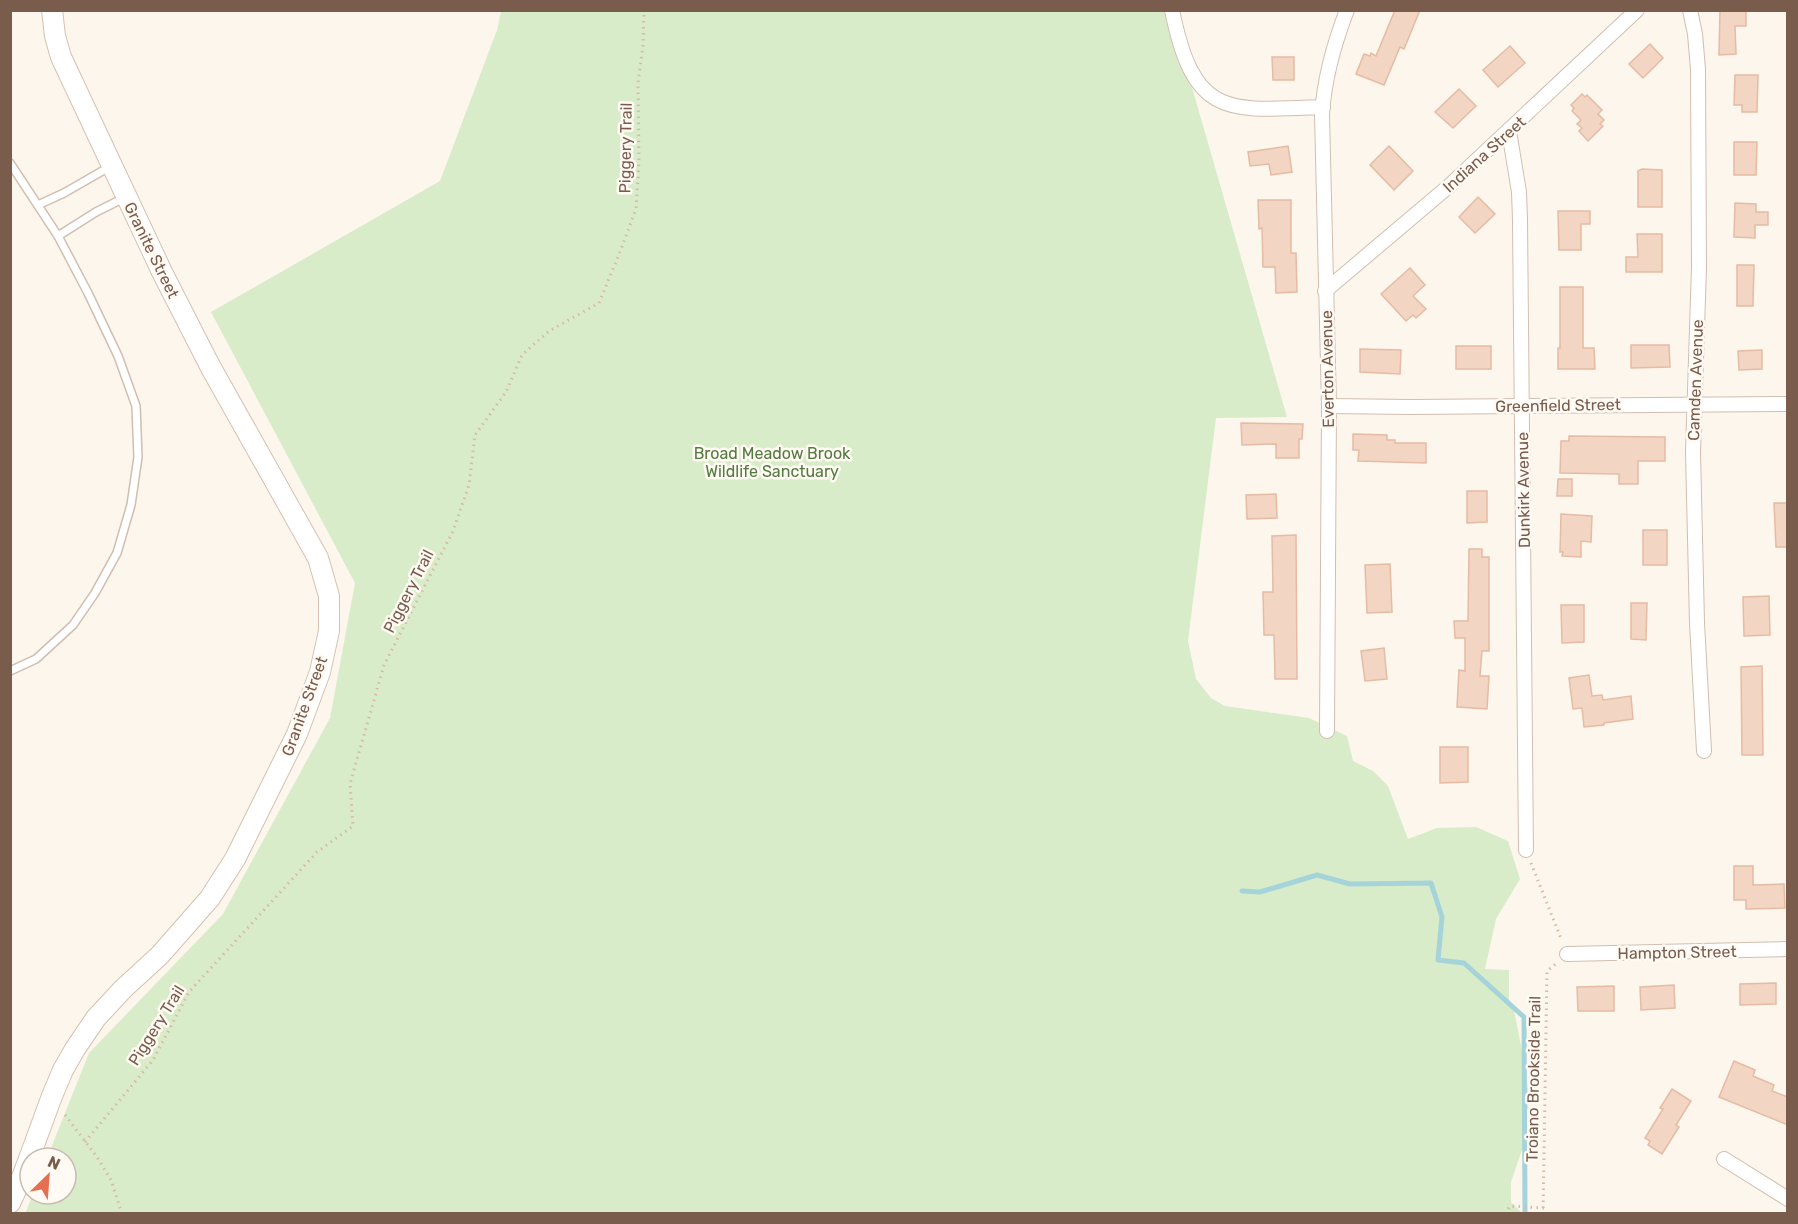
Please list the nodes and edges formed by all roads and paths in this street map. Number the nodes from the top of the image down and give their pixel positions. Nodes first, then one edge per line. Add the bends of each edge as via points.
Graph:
1 (52, 10) edge
2 (644, 10) edge
3 (1172, 10) edge
4 (1347, 10) edge
5 (1637, 10) edge
6 (1690, 10) edge
7 (1323, 107) junction
8 (1509, 131) junction
9 (10, 163) edge
10 (111, 166) junction
11 (126, 197) junction
12 (38, 205) junction
13 (58, 236) junction
14 (1325, 291) junction
15 (1788, 404) edge
16 (1522, 405) junction
17 (1694, 405) junction
18 (1329, 406) junction
19 (10, 671) edge
20 (1327, 731) dead end
21 (1704, 751) dead end
22 (1526, 850) joint
23 (1788, 949) edge
24 (1567, 954) junction
25 (52, 1096) junction
26 (85, 1142) junction
27 (1724, 1159) dead end
28 (1788, 1199) edge
29 (10, 1203) edge
30 (1544, 1208) junction
31 (122, 1214) edge
32 (1505, 1214) edge
33 (1544, 1214) edge

1 - 10 street, Granite Street via 61,57
2 - 26 path, Piggery Trail via 638,84 636,208 599,303 549,331 522,355 506,392 476,435 469,485 453,531 384,665 350,784 353,826 317,852 189,992 153,1060
3 - 7 street via 1191,72 1216,99 1231,106 1257,109
4 - 7 street, Everton Avenue via 1329,65
5 - 8 street, Indiana Street
6 - 17 street, Camden Avenue via 1698,69
7 - 14 street, Everton Avenue
8 - 14 street, Indiana Street
8 - 16 street, Dunkirk Avenue via 1519,192
9 - 12 lane
10 - 11 street, Granite Street
10 - 12 lane
11 - 13 lane
11 - 25 street, Granite Street via 210,366 318,558 329,596 329,631 320,672 297,734 235,859 210,898 160,955 96,1018 63,1070
12 - 13 lane
13 - 19 lane via 118,356 136,406 138,457 131,505 117,553 95,593 73,625 36,659
14 - 18 street, Everton Avenue
15 - 17 street, Greenfield Street
16 - 17 street, Greenfield Street
16 - 18 street, Greenfield Street
16 - 22 street, Dunkirk Avenue
17 - 21 street, Camden Avenue
18 - 20 street, Everton Avenue
22 - 24 path
23 - 24 street, Hampton Street
24 - 30 path, Troiano Brookside Trail via 1547,971
25 - 26 path
25 - 29 street, Granite Street
26 - 31 path via 111,1180
27 - 28 street
30 - 32 path via 1510,1206
30 - 33 path, Troiano Brookside Trail

